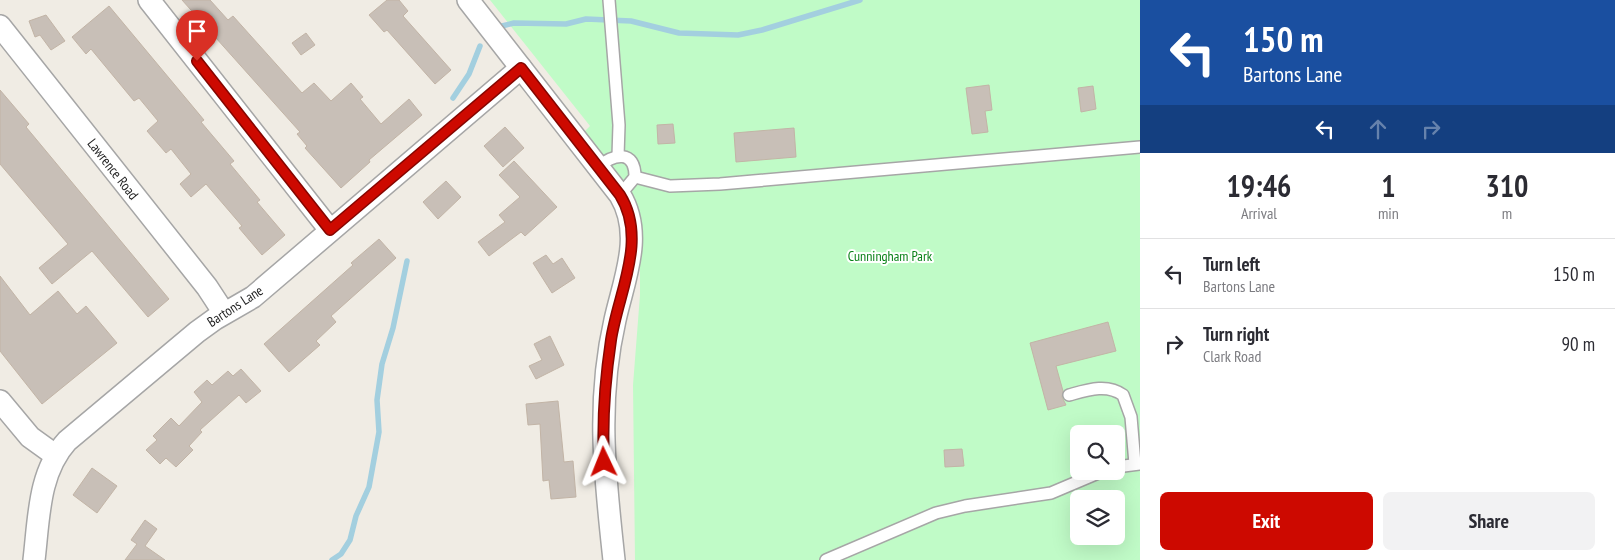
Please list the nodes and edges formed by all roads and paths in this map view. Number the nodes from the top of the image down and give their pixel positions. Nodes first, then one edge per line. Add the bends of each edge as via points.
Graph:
1 (149, 0) edge
2 (468, 0) edge
3 (609, 4) edge
4 (0, 26) edge
5 (521, 68) junction
6 (1140, 147) edge
7 (618, 156) junction
8 (598, 167) junction
9 (635, 178) junction
10 (620, 195) junction
11 (330, 230) junction
12 (224, 313) junction
13 (1069, 395) dead end
14 (0, 401) edge
15 (1136, 425) edge
16 (56, 455) junction
17 (1137, 464) edge
18 (1082, 480) edge
19 (34, 560) edge
20 (614, 560) edge
21 (826, 560) edge

1 - 11 street
2 - 5 street
3 - 7 lane via 619,125
4 - 12 street, Lawrence Road via 207,287
5 - 8 street
5 - 11 street, Bartons Lane
6 - 9 lane via 720,184 670,186
7 - 8 lane
7 - 9 lane via 634,166
8 - 10 street
9 - 10 lane
10 - 20 street via 630,216 632,240 611,341 603,442
11 - 12 street, Bartons Lane via 254,297
12 - 16 street, Bartons Lane via 82,428
13 - 15 lane via 1094,389 1119,392 1126,400
14 - 16 street via 30,437
15 - 17 lane
16 - 19 street, Bartons Lane via 43,490
18 - 21 lane via 1051,493 936,513

